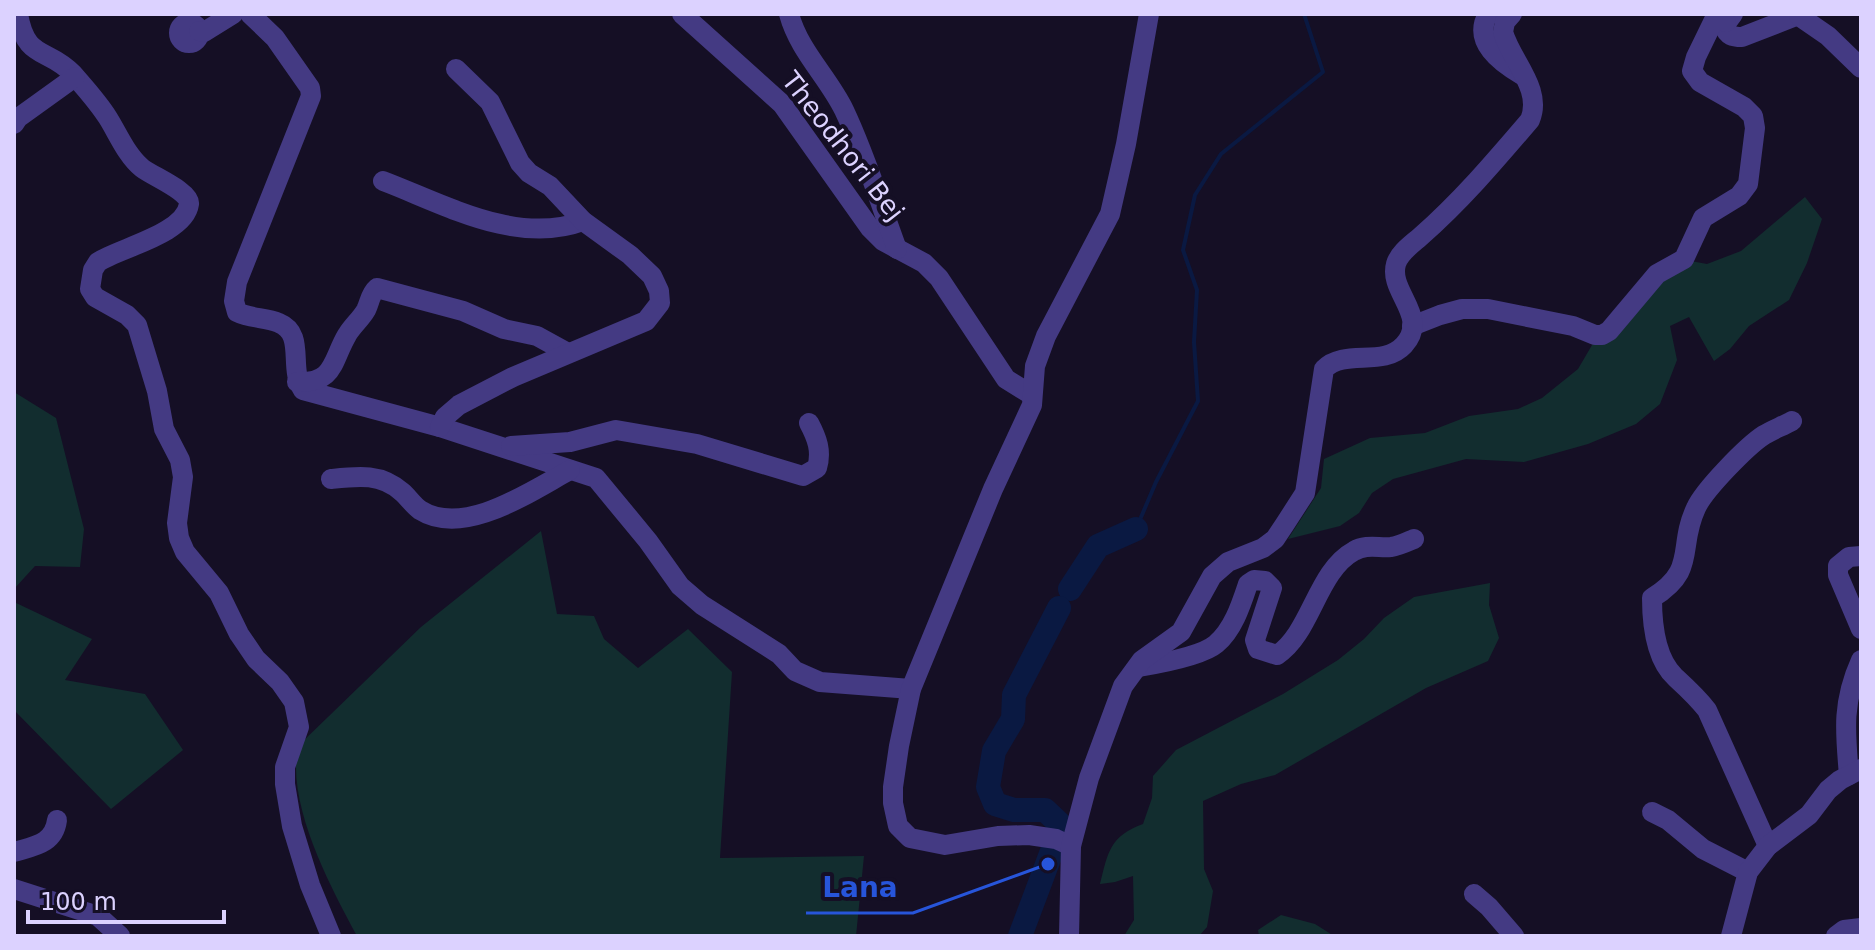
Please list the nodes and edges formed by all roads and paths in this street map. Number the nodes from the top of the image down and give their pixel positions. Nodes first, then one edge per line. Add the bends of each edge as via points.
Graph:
1 (18, 14) edge
2 (233, 14) edge
3 (250, 14) edge
4 (682, 14) edge
5 (789, 14) edge
6 (1149, 14) edge
7 (1488, 14) edge
8 (1512, 14) edge
9 (1800, 15) edge
10 (1730, 18) edge
11 (199, 31) dead end
12 (1861, 68) edge
13 (456, 69) dead end
14 (1524, 76) junction
15 (75, 77) junction
16 (14, 124) edge
17 (383, 181) dead end
18 (583, 221) junction
19 (897, 249) junction
20 (1412, 326) junction
21 (568, 353) junction
22 (297, 382) junction
23 (1032, 395) junction
24 (1792, 421) dead end
25 (809, 423) dead end
26 (440, 427) junction
27 (499, 447) junction
28 (570, 470) junction
29 (331, 479) dead end
30 (1414, 539) dead end
31 (1861, 556) edge
32 (1861, 629) edge
33 (1861, 660) edge
34 (1135, 668) junction
35 (911, 689) junction
36 (1855, 772) edge
37 (1652, 812) dead end
38 (57, 820) dead end
39 (1071, 846) junction
40 (1768, 846) junction
41 (14, 852) edge
42 (1748, 872) junction
43 (14, 889) edge
44 (1474, 894) dead end
45 (1861, 928) edge
46 (120, 936) edge
47 (331, 936) edge
48 (1069, 936) edge
49 (1514, 936) edge
50 (1731, 936) edge
51 (1836, 936) edge

1 - 15 street via 21,34 30,45
2 - 11 street
3 - 22 street via 275,38 311,96 234,301 237,312 248,318 287,328 296,347
4 - 19 street, Theodhori Bej via 782,104 870,228
5 - 19 street via 793,29 844,109
6 - 23 street via 1110,214 1046,336
7 - 14 street via 1483,27 1487,44 1500,61
8 - 14 street via 1503,32
9 - 10 street via 1742,37 1726,32
9 - 12 street
10 - 20 street via 1712,23 1692,71 1700,82 1753,116 1748,184 1701,221 1684,259 1657,274 1602,335 1488,309 1462,309
13 - 18 street via 490,102 520,163
14 - 20 street via 1533,95 1530,120 1396,264
15 - 16 street
15 - 47 street via 136,163 189,200 167,231 98,262 90,289 137,325 164,429 180,460 177,523 185,552 219,593 256,659 294,702 299,727 285,767 285,784 292,826
17 - 18 street via 510,225 555,227
18 - 21 street via 652,276 660,303 646,321
19 - 23 street, Theodhori Bej via 939,278 1006,379
20 - 34 street via 1395,352 1330,363 1324,369 1305,493 1275,539 1212,576 1181,632
21 - 22 street via 537,336 377,288 328,373 310,383
21 - 26 street via 459,405
22 - 26 street via 303,390
23 - 35 street
24 - 40 street via 1763,436 1704,493 1678,576 1652,598 1662,661 1707,710
25 - 27 street via 820,459 811,474 803,476 706,446 616,430 570,442
26 - 27 street
27 - 28 street
28 - 29 street via 519,498 460,520 419,509 385,479
28 - 35 street via 596,478 680,586 779,654 795,671 820,682
30 - 34 street via 1349,554 1292,642 1277,655 1258,649 1255,640 1272,588 1254,580 1217,644
31 - 32 street via 1838,566 1838,575
33 - 36 street via 1844,725
34 - 39 street via 1123,686 1089,778
35 - 39 street via 893,803 898,826 910,838 945,845 1029,835
36 - 40 street
37 - 42 street via 1703,849
38 - 41 street via 48,841
39 - 48 street
40 - 42 street
42 - 50 street
43 - 46 street via 98,916
44 - 49 street
45 - 51 street

